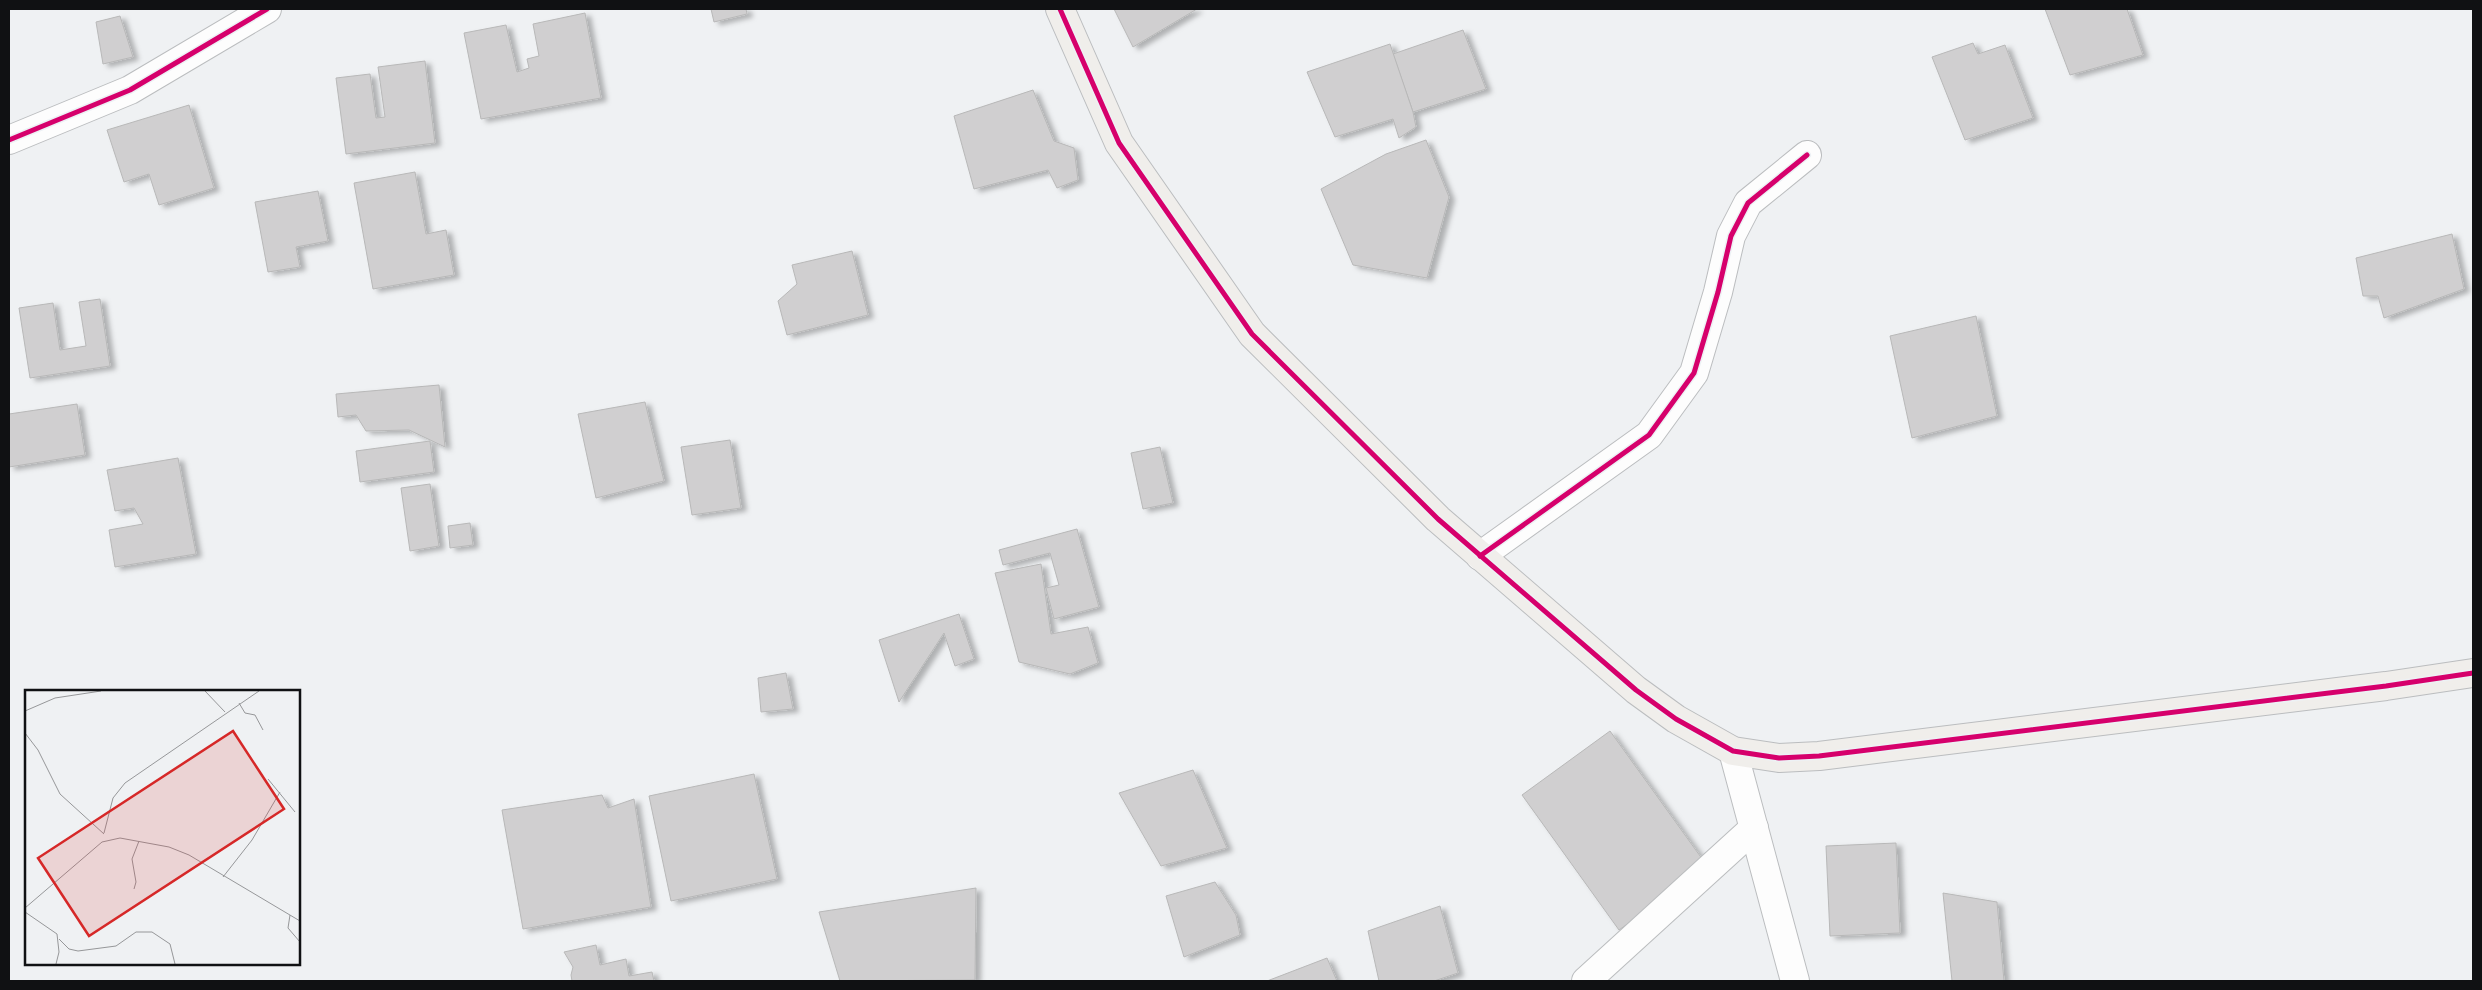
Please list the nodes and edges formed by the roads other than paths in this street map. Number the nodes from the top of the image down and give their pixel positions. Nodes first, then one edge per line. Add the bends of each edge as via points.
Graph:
1 (267, 9) edge
2 (1060, 9) edge
3 (9, 140) edge
4 (1807, 155) dead end
5 (1480, 556) junction
6 (2473, 673) edge
7 (1733, 751) junction
8 (1754, 828) junction
9 (1586, 981) edge
10 (1795, 981) edge

1 - 3 street via 130,90
2 - 5 street via 1118,143 1252,334
4 - 5 street via 1748,204 1731,236 1694,373 1649,435
5 - 7 street via 1636,690 1676,719
6 - 7 street via 1819,756 1779,758
7 - 8 street
8 - 9 street
8 - 10 street

